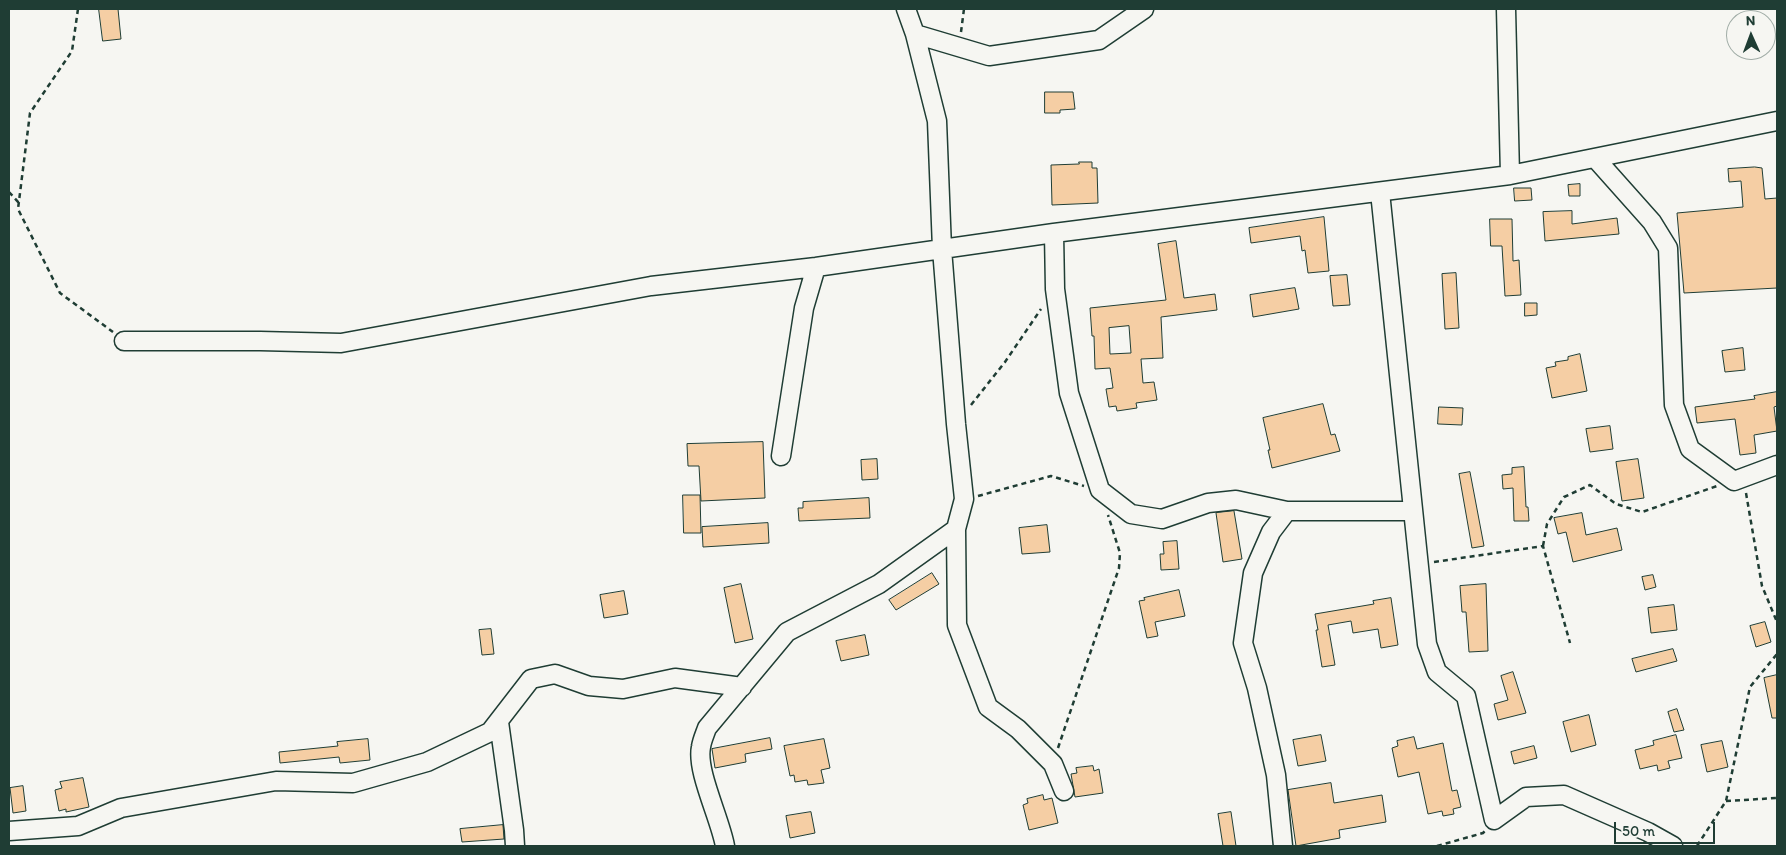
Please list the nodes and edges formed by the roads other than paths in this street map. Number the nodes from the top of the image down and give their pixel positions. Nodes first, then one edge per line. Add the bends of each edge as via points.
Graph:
1 (906, 9) edge
2 (1144, 9) edge
3 (1506, 9) edge
4 (915, 34) junction
5 (1777, 121) edge
6 (1595, 158) junction
7 (1510, 175) junction
8 (1380, 192) junction
9 (1054, 232) junction
10 (942, 249) junction
11 (816, 267) junction
12 (124, 341) road end
13 (781, 456) dead end
14 (1777, 464) edge
15 (1287, 511) junction
16 (1412, 511) junction
17 (956, 529) junction
18 (742, 687) junction
19 (499, 722) junction
20 (1064, 791) dead end
21 (9, 831) edge
22 (515, 846) edge
23 (725, 846) edge
24 (1282, 846) edge
25 (1673, 846) edge

1 - 4 street
2 - 4 street via 1099,40 989,56
3 - 7 street
4 - 10 street via 937,122
5 - 6 street
6 - 7 street
6 - 14 street via 1652,222 1668,248 1674,405 1690,449 1734,481
7 - 8 street
8 - 9 street
8 - 16 street
9 - 10 street
9 - 15 street via 1055,289 1069,393 1100,490 1131,514 1162,519 1208,503 1236,500
10 - 11 street
10 - 17 street via 964,499
11 - 12 street via 651,286 340,343
11 - 13 street via 804,308
15 - 16 street
15 - 24 street via 1271,532 1253,573 1243,643 1257,688 1276,775
16 - 25 street via 1427,644 1437,672 1466,696 1494,820 1526,797 1564,795
17 - 18 street via 879,584 787,632
17 - 20 street via 957,625 988,707 1018,729 1053,764
18 - 19 street via 675,678 623,689 589,686 555,674 531,680
18 - 23 street via 707,728 701,747 701,766
19 - 21 street via 490,732 427,762 353,783 276,780 120,808 78,826
19 - 22 street

